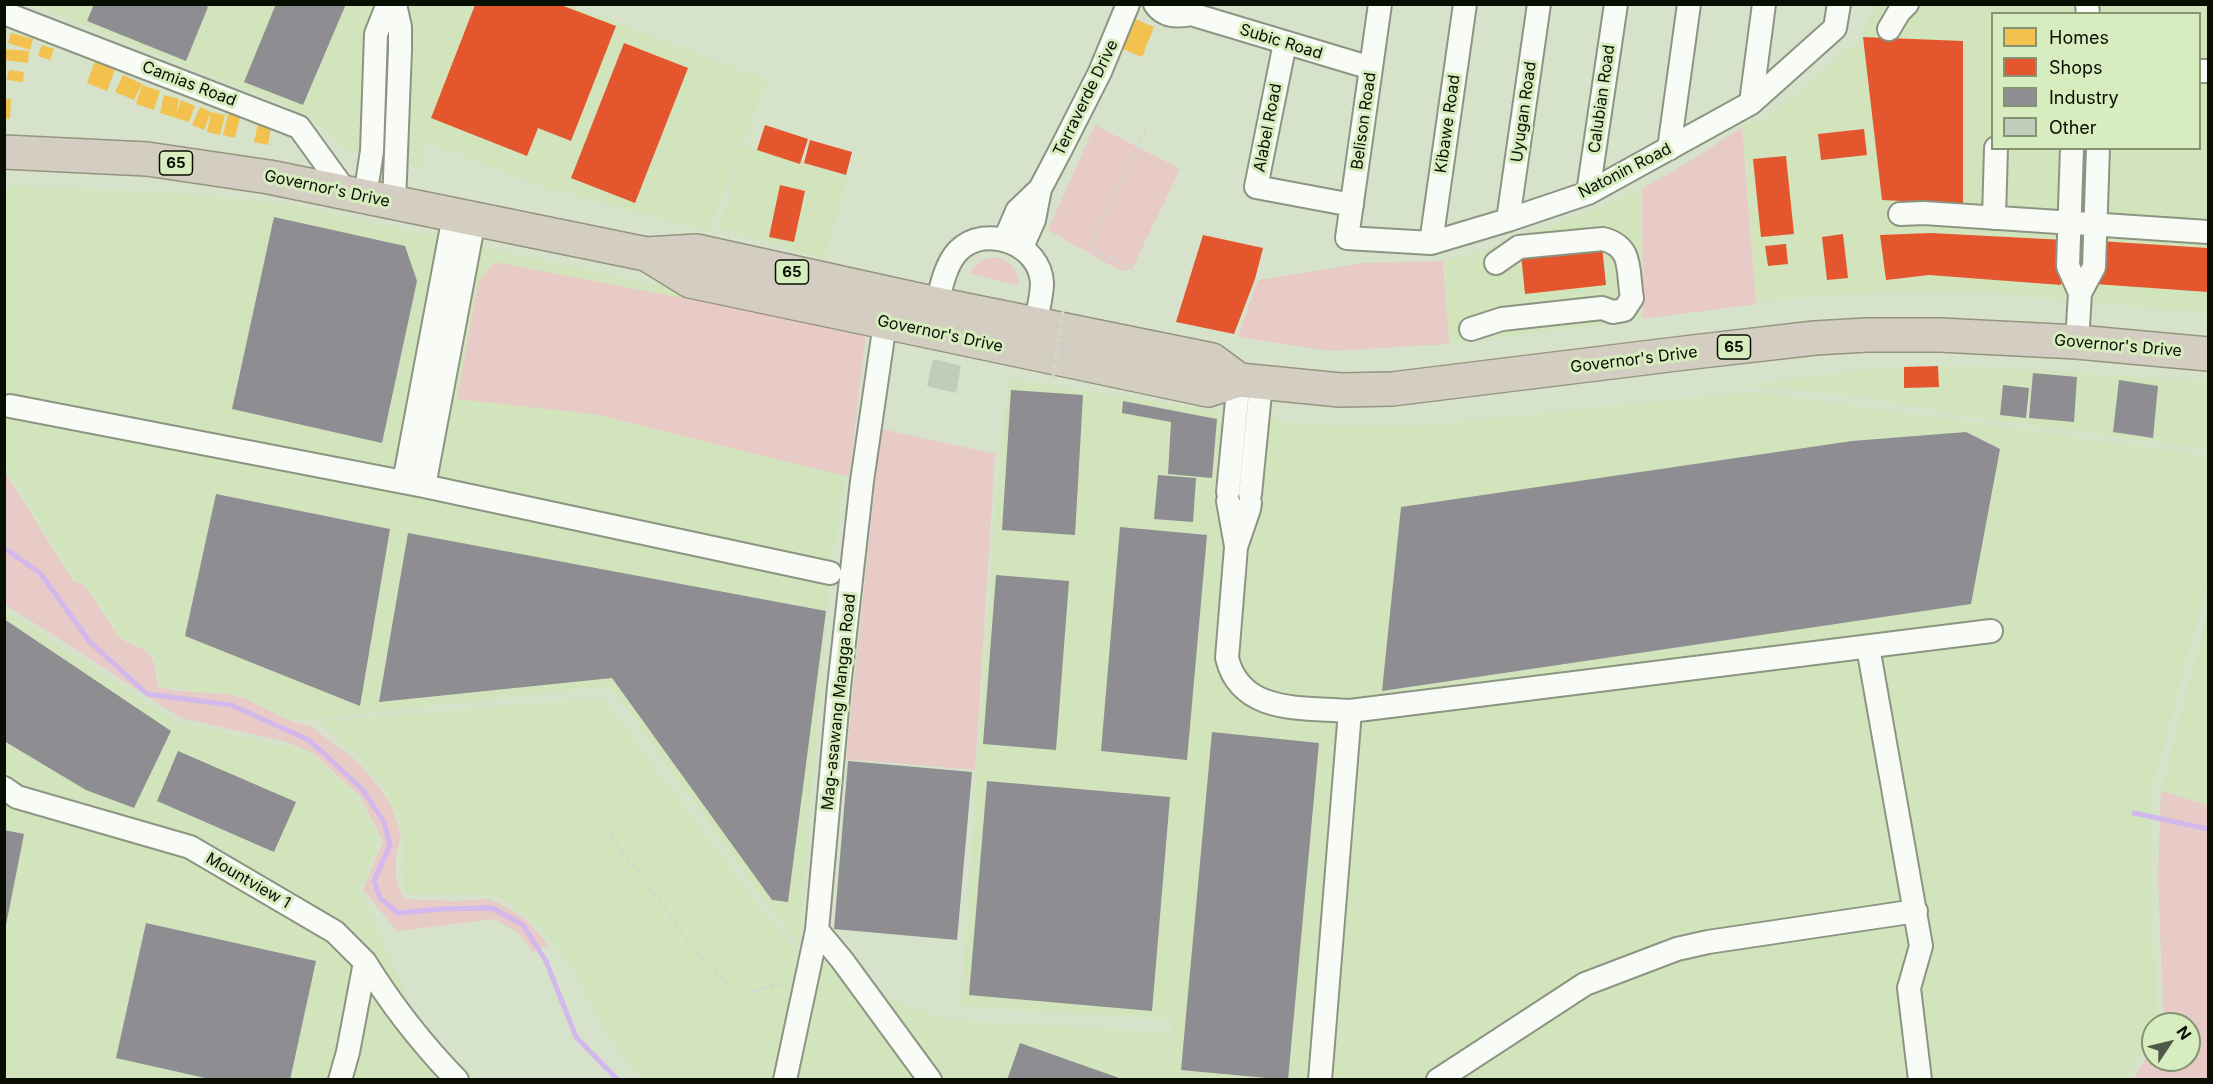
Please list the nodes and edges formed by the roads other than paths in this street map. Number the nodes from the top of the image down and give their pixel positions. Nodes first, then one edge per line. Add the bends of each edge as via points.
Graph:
1 (388, 4) edge
2 (395, 4) edge
3 (1128, 4) edge
4 (1155, 4) edge
5 (1380, 4) edge
6 (1465, 4) edge
7 (1539, 4) edge
8 (1616, 4) edge
9 (1689, 4) edge
10 (1764, 4) edge
11 (1839, 4) edge
12 (1907, 4) edge
13 (1186, 9) edge
14 (4, 14) edge
15 (1889, 29) dead end
16 (1285, 44) junction
17 (1371, 68) junction
18 (1751, 103) junction
19 (1670, 149) junction
20 (1996, 150) edge
21 (2072, 150) edge
22 (2098, 150) edge
23 (4, 152) edge
24 (1588, 193) junction
25 (368, 197) junction
26 (1352, 205) junction
27 (1900, 214) dead end
28 (464, 218) junction
29 (1994, 218) junction
30 (1509, 220) junction
31 (2069, 223) junction
32 (2096, 225) junction
33 (2208, 232) edge
34 (1347, 238) joint
35 (1013, 243) junction
36 (1431, 243) junction
37 (646, 254) junction
38 (1496, 263) dead end
39 (2080, 292) junction
40 (933, 318) junction
41 (885, 322) junction
42 (1042, 329) junction
43 (1471, 329) dead end
44 (2077, 342) junction
45 (2208, 354) edge
46 (1250, 381) junction
47 (10, 406) dead end
48 (414, 484) junction
49 (830, 573) dead end
50 (1991, 631) dead end
51 (1868, 647) junction
52 (1350, 711) junction
53 (4, 788) edge
54 (1916, 911) junction
55 (817, 930) junction
56 (364, 962) junction
57 (340, 1080) edge
58 (457, 1080) edge
59 (785, 1080) edge
60 (930, 1080) edge
61 (1320, 1080) edge
62 (1438, 1080) edge
63 (1920, 1080) edge

1 - 25 street via 376,34
2 - 25 street via 400,50
3 - 35 street, Terraverde Drive via 1088,99 1040,189 1017,211
4 - 13 street, Subic Road via 1161,12 1177,17
5 - 17 street, Belison Road
6 - 36 street, Kibawe Road
7 - 30 street, Uyugan Road
8 - 24 street, Calubian Road
9 - 19 street
10 - 18 street
11 - 18 street, Natonin Road via 1835,28
12 - 15 street
13 - 16 street, Subic Road
14 - 25 street, Camias Road via 299,126
16 - 17 street, Subic Road
16 - 26 street, Alabel Road via 1256,188
17 - 26 street, Belison Road
18 - 19 street, Natonin Road
19 - 24 street, Natonin Road
20 - 29 street
21 - 31 street
22 - 32 street
23 - 25 highway, Governor's Drive / 65 via 147,159
24 - 30 street, Natonin Road
25 - 28 highway, Governor's Drive / 65
26 - 34 street, Belison Road
27 - 29 street
28 - 37 highway, Governor's Drive / 65
28 - 48 street
29 - 31 street
30 - 36 street, Natonin Road
31 - 32 street
31 - 39 street via 2068,266
32 - 33 street
32 - 39 street via 2094,267
34 - 36 street, Natonin Road
35 - 40 street via 989,238 973,241 960,250 950,262
35 - 42 street via 1032,257 1039,270
37 - 40 highway, Governor's Drive / 65 via 697,251
37 - 41 highway, Governor's Drive / 65 via 690,281
38 - 43 street via 1519,247 1603,239 1621,247 1626,256 1632,298 1624,310 1602,308 1502,319
39 - 44 street
40 - 41 highway, Governor's Drive / 65
40 - 42 highway, Governor's Drive / 65
41 - 55 street, Mag-asawang Mangga Road via 862,481
42 - 46 highway, Governor's Drive / 65 via 1208,390
44 - 45 highway, Governor's Drive / 65
44 - 46 highway, Governor's Drive / 65 via 1867,335 1392,389 1340,390
46 - 52 street via 1239,498 1250,509 1236,547 1227,658 1230,671 1251,695 1268,704
47 - 48 street
48 - 49 street
50 - 51 street
51 - 52 street
51 - 54 street
52 - 61 street
53 - 56 street, Mountview 1 via 17,797 190,847 335,932
54 - 62 street via 1677,949 1585,984
54 - 63 street via 1921,946 1909,988
55 - 59 street, Mag-asawang Mangga Road
55 - 60 street
56 - 57 street
56 - 58 street, Mountview 1 via 410,1027

